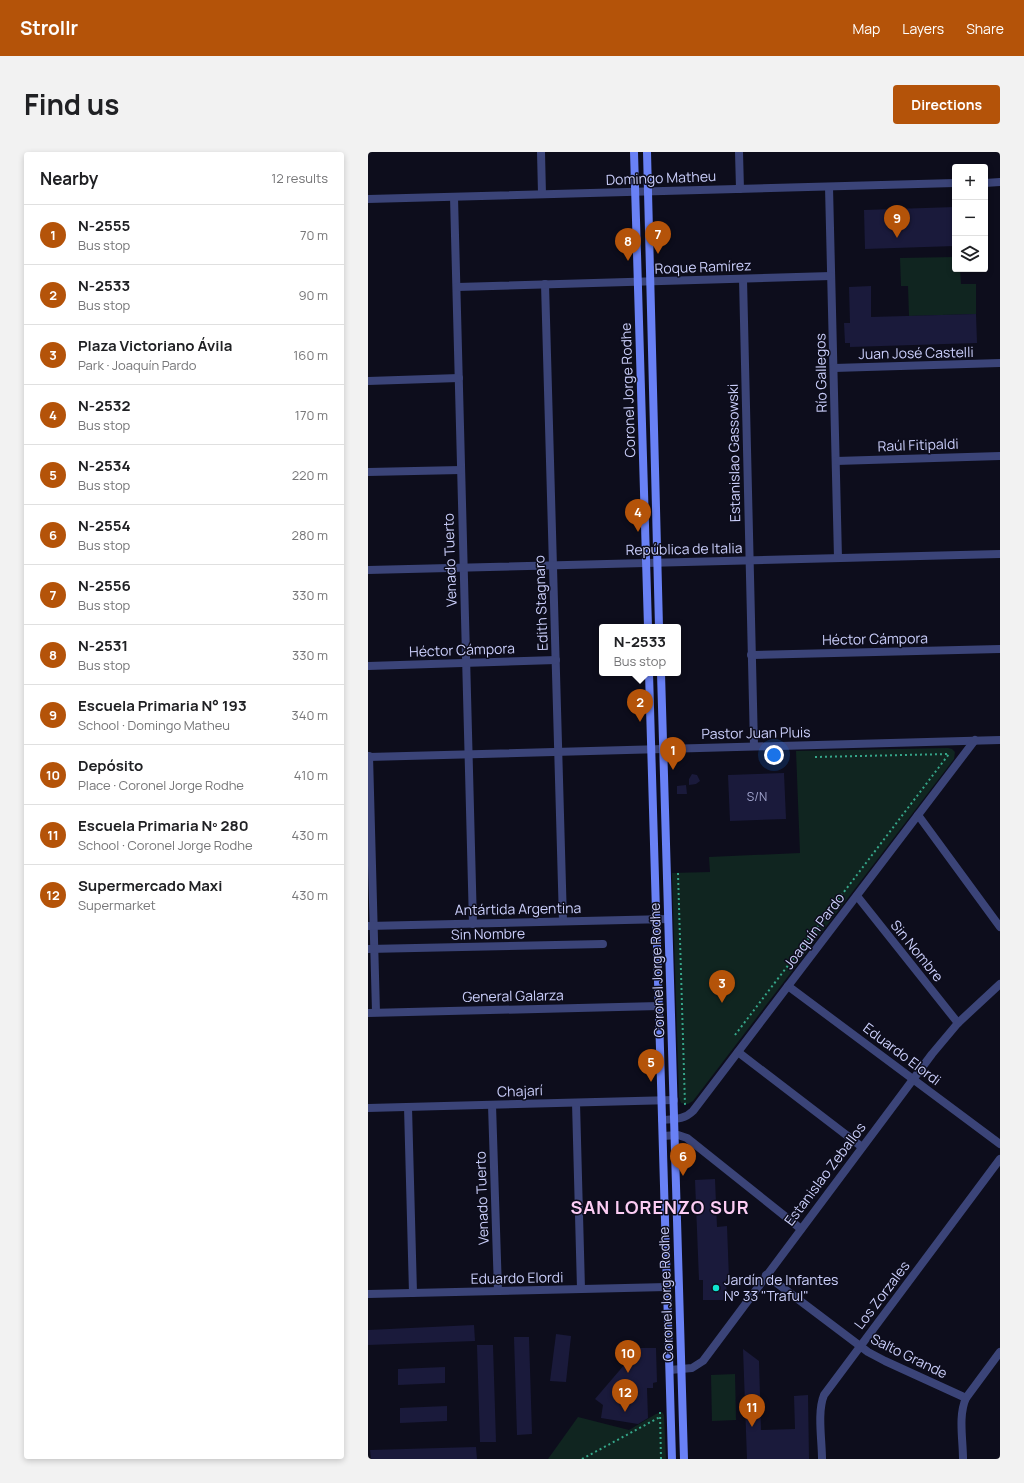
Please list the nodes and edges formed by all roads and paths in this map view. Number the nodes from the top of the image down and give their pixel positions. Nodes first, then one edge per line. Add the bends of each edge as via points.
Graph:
1 (541, 152) edge
2 (634, 152) edge
3 (647, 152) edge
4 (739, 152) edge
5 (1000, 182) edge
6 (952, 183) edge
7 (988, 183) edge
8 (829, 187) junction
9 (740, 189) junction
10 (635, 192) junction
11 (648, 192) junction
12 (542, 194) junction
13 (454, 197) junction
14 (368, 199) edge
15 (831, 276) junction
16 (743, 279) junction
17 (651, 281) junction
18 (638, 282) junction
19 (546, 284) junction
20 (456, 287) junction
21 (1000, 364) edge
22 (834, 368) junction
23 (459, 378) junction
24 (368, 381) edge
25 (1000, 456) edge
26 (836, 461) junction
27 (461, 470) junction
28 (368, 472) edge
29 (1000, 554) edge
30 (838, 558) junction
31 (749, 560) junction
32 (657, 562) junction
33 (646, 563) junction
34 (553, 565) junction
35 (464, 567) junction
36 (368, 570) edge
37 (648, 624) edge
38 (659, 624) edge
39 (1000, 649) edge
40 (751, 655) junction
41 (556, 660) junction
42 (466, 663) junction
43 (368, 666) edge
44 (650, 676) edge
45 (661, 676) edge
46 (975, 740) junction
47 (1000, 740) edge
48 (754, 746) junction
49 (663, 748) junction
50 (652, 749) junction
51 (558, 751) junction
52 (469, 754) junction
53 (369, 756) edge
54 (814, 757) dead end
55 (918, 815) junction
56 (678, 873) dead end
57 (857, 896) junction
58 (668, 918) junction
59 (657, 919) junction
60 (563, 921) junction
61 (473, 924) junction
62 (371, 926) edge
63 (1000, 927) edge
64 (603, 944) dead end
65 (371, 949) edge
66 (1000, 984) edge
67 (788, 986) junction
68 (659, 1006) junction
69 (372, 1012) edge
70 (958, 1023) junction
71 (735, 1035) dead end
72 (738, 1052) junction
73 (913, 1079) junction
74 (674, 1100) junction
75 (662, 1101) junction
76 (576, 1103) junction
77 (492, 1105) junction
78 (685, 1105) dead end
79 (408, 1107) junction
80 (368, 1108) edge
81 (674, 1119) junction
82 (662, 1120) junction
83 (675, 1135) junction
84 (663, 1136) junction
85 (1000, 1144) edge
86 (862, 1147) junction
87 (1000, 1159) edge
88 (801, 1229) junction
89 (766, 1275) junction
90 (667, 1287) junction
91 (581, 1289) junction
92 (498, 1291) junction
93 (413, 1293) junction
94 (368, 1294) edge
95 (859, 1346) junction
96 (1000, 1352) edge
97 (682, 1369) junction
98 (670, 1370) junction
99 (966, 1398) junction
100 (660, 1412) dead end
101 (660, 1417) junction
102 (582, 1459) edge
103 (661, 1459) edge
104 (672, 1459) edge
105 (684, 1459) edge
106 (822, 1459) edge
107 (964, 1459) edge

1 - 12 street
2 - 10 main road, Coronel Jorge Rodhe
3 - 11 main road, Coronel Jorge Rodhe
4 - 9 street
5 - 7 street
6 - 8 street, Domingo Matheu
8 - 9 street, Domingo Matheu
8 - 15 street, Río Gallegos
9 - 11 street, Domingo Matheu
10 - 11 street, Domingo Matheu
10 - 12 street, Domingo Matheu
10 - 18 main road, Coronel Jorge Rodhe
11 - 17 main road, Coronel Jorge Rodhe
12 - 13 street, Domingo Matheu
13 - 14 street, Domingo Matheu
13 - 20 street, Venado Tuerto
15 - 16 street, Roque Ramírez
15 - 22 street, Río Gallegos
16 - 17 street, Roque Ramírez
16 - 31 street, Estanislao Gassowski
17 - 18 street, Roque Ramírez
17 - 32 main road, Coronel Jorge Rodhe
18 - 19 street, Roque Ramírez
18 - 33 main road, Coronel Jorge Rodhe
19 - 20 street, Roque Ramírez
19 - 34 street, Edith Stagnaro
20 - 23 street, Venado Tuerto
21 - 22 street, Juan José Castelli
22 - 26 street, Río Gallegos
23 - 24 street
23 - 27 street, Venado Tuerto
25 - 26 street, Raúl Fitipaldi
26 - 30 street, Río Gallegos
27 - 28 street
27 - 35 street, Venado Tuerto
29 - 30 street, República de Italia
30 - 31 street, República de Italia
31 - 32 street, República de Italia
31 - 40 street, Estanislao Gassowski
32 - 33 street, República de Italia
32 - 38 main road, Coronel Jorge Rodhe
33 - 34 street, República de Italia
33 - 37 main road, Coronel Jorge Rodhe
34 - 35 street, República de Italia
34 - 41 street, Edith Stagnaro
35 - 36 street, República de Italia
35 - 42 street, Venado Tuerto
39 - 40 street, Héctor Cámpora
40 - 48 street, Estanislao Gassowski
41 - 42 street, Héctor Cámpora
41 - 51 street, Edith Stagnaro
42 - 43 street, Héctor Cámpora
42 - 52 street, Venado Tuerto
44 - 50 main road, Coronel Jorge Rodhe
45 - 49 main road, Coronel Jorge Rodhe
46 - 47 street, Pastor Juan Pluis
46 - 48 street, Pastor Juan Pluis
46 - 55 street, Joaquín Pardo
48 - 49 street, Pastor Juan Pluis
49 - 50 street, Pastor Juan Pluis
49 - 58 main road, Coronel Jorge Rodhe
50 - 51 street, Pastor Juan Pluis
50 - 59 main road, Coronel Jorge Rodhe
51 - 52 street, Pastor Juan Pluis
51 - 60 street, Edith Stagnaro
52 - 53 street, Pastor Juan Pluis
52 - 61 street, Venado Tuerto
53 - 62 street
54 - 71 path via 949,754
55 - 57 street, Joaquín Pardo
55 - 63 street
56 - 78 path
57 - 67 street, Joaquín Pardo
57 - 70 street, Sin Nombre
58 - 59 street, Antártida Argentina
58 - 74 main road, Coronel Jorge Rodhe
59 - 60 street, Antártida Argentina
59 - 68 main road, Coronel Jorge Rodhe
60 - 61 street, Antártida Argentina
61 - 62 street, Antártida Argentina
62 - 65 street
64 - 65 street, Sin Nombre
65 - 69 street
66 - 70 street, Estanislao Zeballos
67 - 72 street, Joaquín Pardo
67 - 73 street, Eduardo Elordi
68 - 69 street, General Galarza
68 - 75 main road, Coronel Jorge Rodhe
70 - 73 street, Estanislao Zeballos
72 - 81 street, Joaquín Pardo via 693,1111 685,1117
72 - 86 street
73 - 85 street, Eduardo Elordi
73 - 86 street, Estanislao Zeballos
74 - 75 street, Chajarí
74 - 81 main road, Coronel Jorge Rodhe
75 - 76 street, Chajarí
75 - 82 main road, Coronel Jorge Rodhe
76 - 77 street, Chajarí
76 - 91 street
77 - 79 street, Chajarí
77 - 92 street, Venado Tuerto
79 - 80 street, Chajarí
79 - 93 street
81 - 82 street, Joaquín Pardo
81 - 83 main road, Coronel Jorge Rodhe
82 - 84 main road, Coronel Jorge Rodhe
83 - 84 street
83 - 88 street via 689,1140
83 - 97 main road, Coronel Jorge Rodhe
84 - 90 main road, Coronel Jorge Rodhe
86 - 88 street, Estanislao Zeballos
87 - 95 street, Los Zorzales
88 - 89 street, Estanislao Zeballos
89 - 95 street, Salto Grande
89 - 97 street, Estanislao Zeballos via 703,1361 692,1368
90 - 91 street, Eduardo Elordi
90 - 98 main road, Coronel Jorge Rodhe
91 - 92 street, Eduardo Elordi
92 - 93 street, Eduardo Elordi
93 - 94 street, Eduardo Elordi
95 - 99 street, Salto Grande via 885,1361
95 - 106 street, Los Zorzales via 826,1390 822,1400
96 - 99 street
97 - 98 street, Estanislao Zeballos
97 - 105 main road, Coronel Jorge Rodhe
98 - 104 main road, Coronel Jorge Rodhe
99 - 107 street via 962,1411
100 - 101 path
101 - 102 path
101 - 103 path

